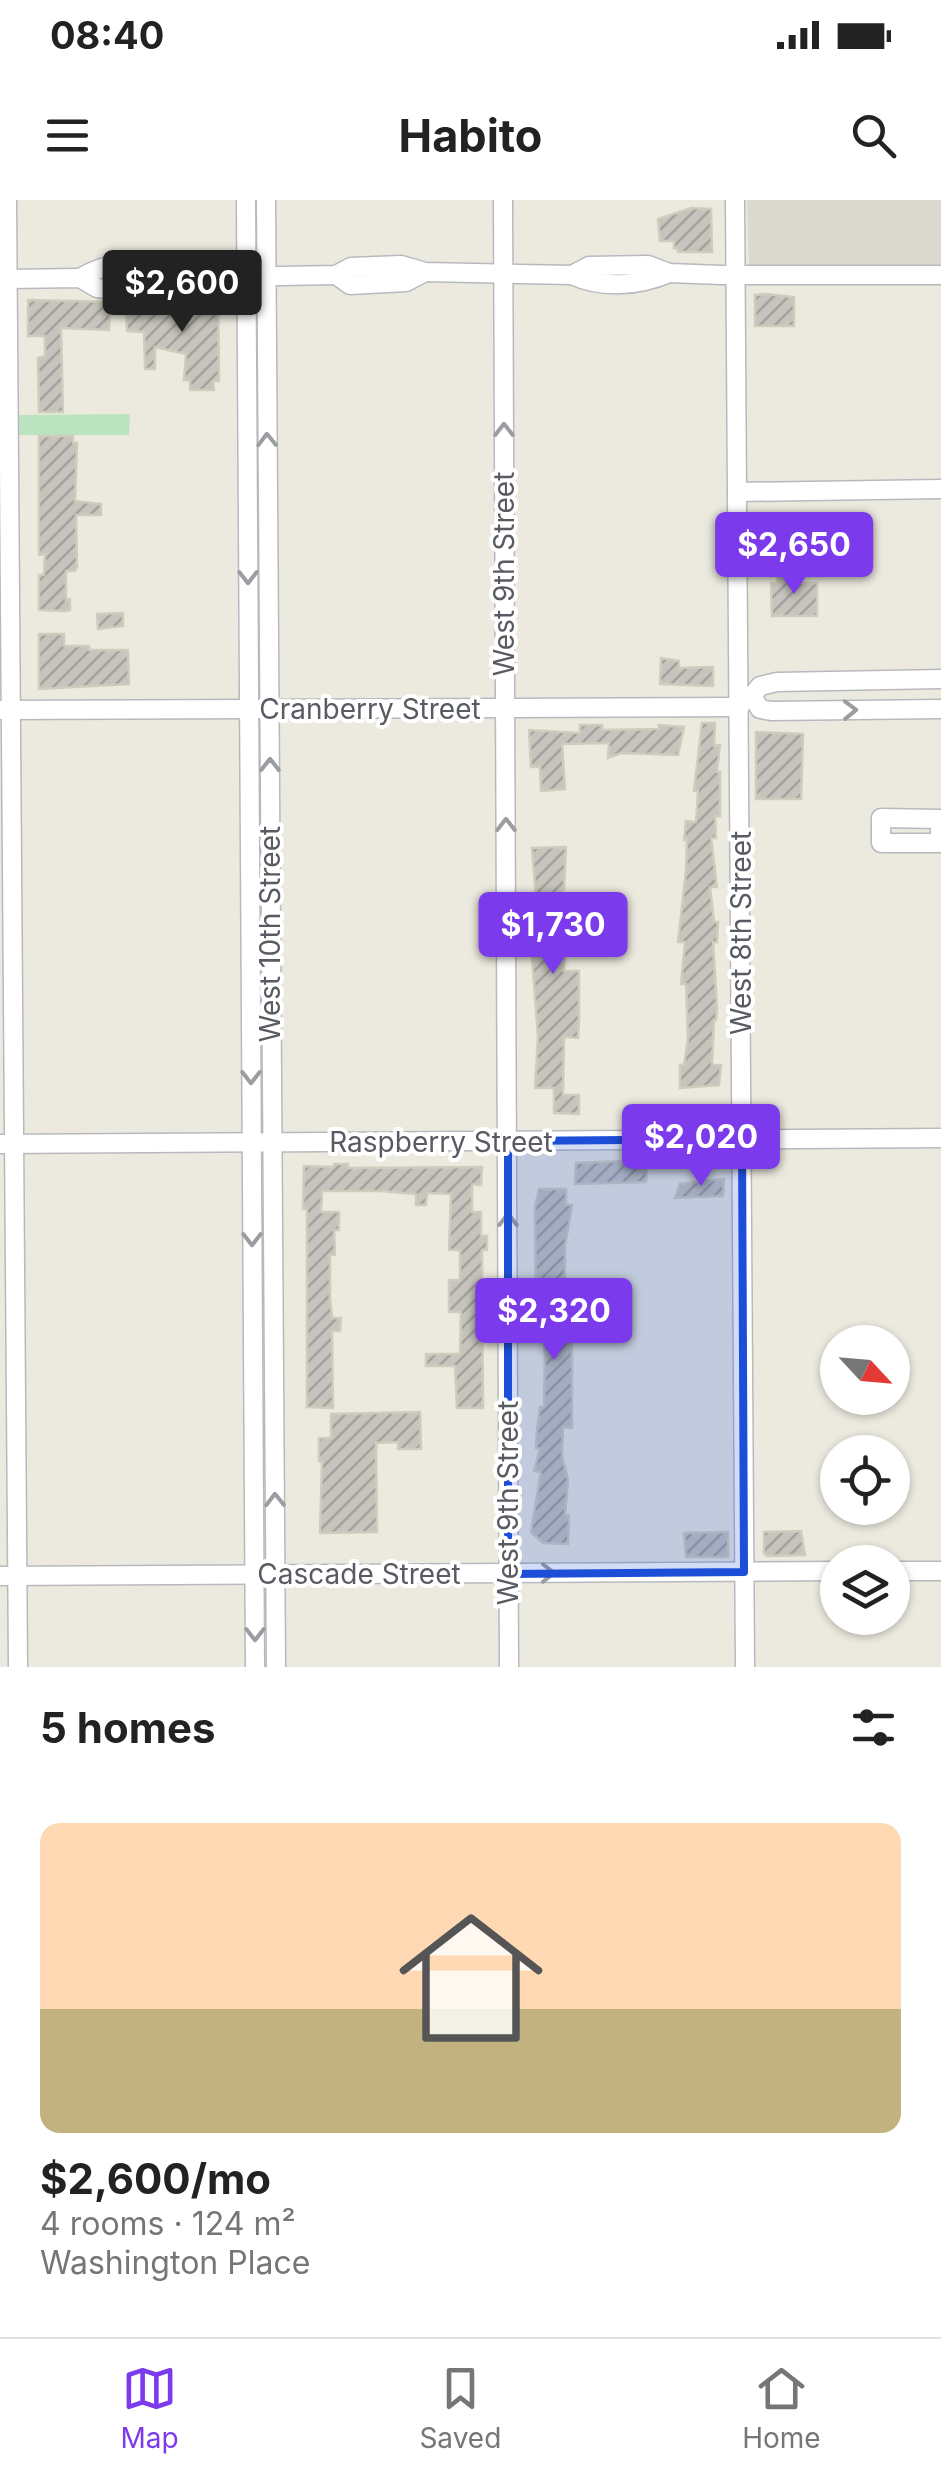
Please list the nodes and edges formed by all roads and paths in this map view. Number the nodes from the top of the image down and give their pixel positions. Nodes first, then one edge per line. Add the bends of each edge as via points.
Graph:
1 (8, 200) edge
2 (246, 200) edge
3 (266, 200) edge
4 (502, 200) edge
5 (735, 200) edge
6 (503, 275) junction
7 (941, 275) edge
8 (256, 276) junction
9 (735, 276) junction
10 (8, 278) junction
11 (80, 278) junction
12 (181, 278) junction
13 (941, 489) edge
14 (737, 492) junction
15 (268, 493) junction
16 (248, 494) junction
17 (941, 679) edge
18 (744, 700) junction
19 (505, 708) junction
20 (270, 709) junction
21 (941, 709) edge
22 (6, 710) edge
23 (248, 710) junction
24 (250, 926) junction
25 (270, 927) junction
26 (941, 1138) edge
27 (742, 1139) junction
28 (508, 1141) junction
29 (251, 1142) junction
30 (271, 1142) junction
31 (8, 1144) edge
32 (253, 1422) junction
33 (274, 1422) junction
34 (910, 1571) edge
35 (941, 1571) edge
36 (744, 1572) junction
37 (820, 1572) edge
38 (276, 1574) junction
39 (508, 1574) junction
40 (254, 1575) junction
41 (9, 1576) edge
42 (18, 1667) edge
43 (255, 1667) edge
44 (276, 1667) edge
45 (508, 1667) edge
46 (745, 1667) edge

1 - 10 street
2 - 8 street, West 10th Street
3 - 8 street, West 10th Street
4 - 6 street, West 9th Street
5 - 9 street, West 8th Street
6 - 8 street via 425,272 406,282 350,285 336,275
6 - 9 street via 644,283 668,273
19 -> 6 street, West 9th Street
7 - 9 street
8 - 12 street
15 -> 8 street, West 10th Street
8 - 16 street, West 10th Street
9 - 14 street, West 8th Street
10 - 11 street
10 - 22 street
11 - 12 street via 97,288 127,291
11 - 12 street via 100,266 127,264 155,266
13 - 14 street
14 - 18 street, West 8th Street
15 - 16 street
15 - 20 street, West 10th Street
16 -> 23 street, West 10th Street
17 - 18 street, Cranberry Street via 777,682
18 - 19 street, Cranberry Street
18 -> 21 street, Cranberry Street via 771,711
18 - 27 street, West 8th Street
19 - 20 street, Cranberry Street
28 -> 19 street, West 9th Street
20 - 23 street, Cranberry Street
25 -> 20 street, West 10th Street
22 - 23 street, Cranberry Street
22 - 31 street
23 - 24 street, West 10th Street
24 - 25 street
24 -> 29 street, West 10th Street
25 - 30 street, West 10th Street
26 - 27 street, Raspberry Street
27 - 28 street, Raspberry Street
27 - 36 street, West 8th Street
28 - 30 street, Raspberry Street
39 -> 28 street, West 9th Street
29 - 30 street, Raspberry Street
29 - 31 street, Raspberry Street
29 -> 32 street, West 10th Street
30 - 33 street, West 10th Street
31 - 41 street
32 - 33 street
32 - 40 street, West 10th Street
38 -> 33 street, West 10th Street
34 - 35 street
36 - 37 street, Cascade Street
39 -> 36 street, Cascade Street
36 - 46 street, West 8th Street
38 - 39 street, Cascade Street
38 - 40 street, Cascade Street
38 - 44 street, West 10th Street
39 - 45 street, West 9th Street
40 - 41 street, Cascade Street
40 -> 43 street, West 10th Street
41 - 42 street

